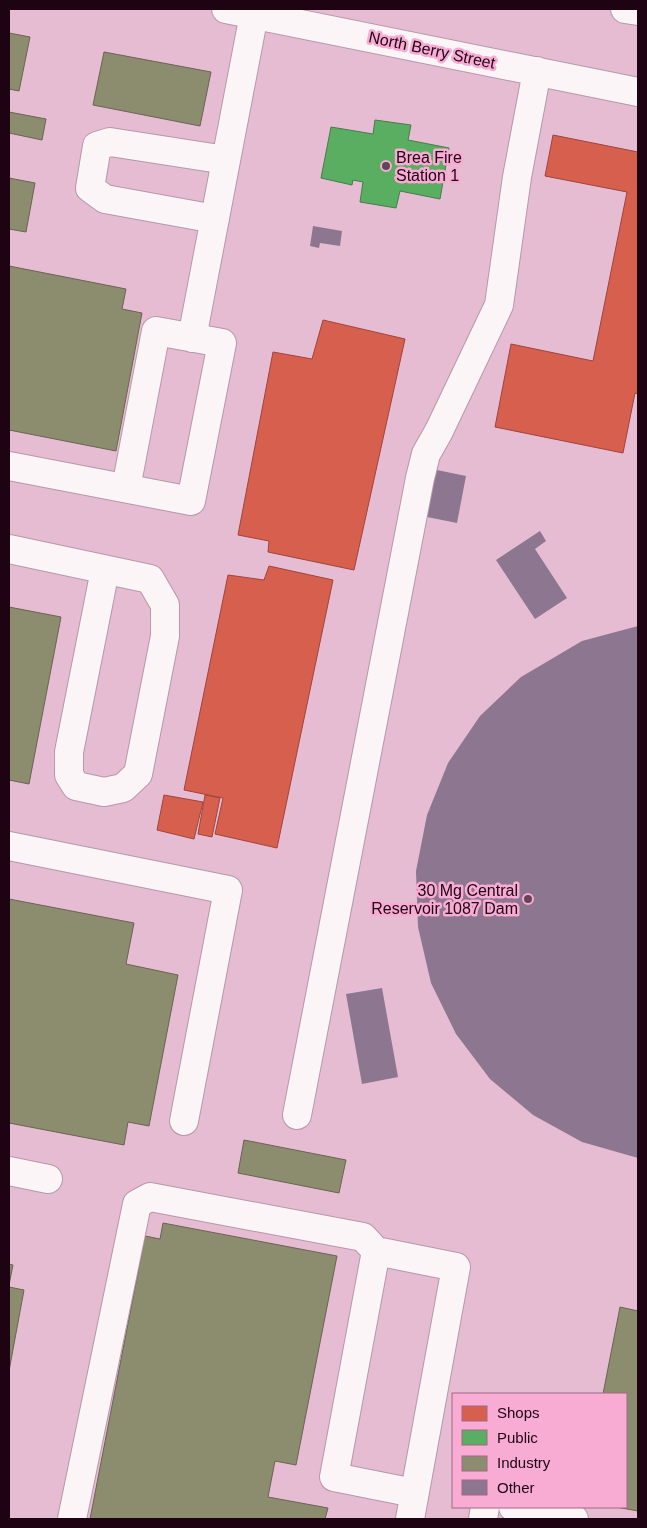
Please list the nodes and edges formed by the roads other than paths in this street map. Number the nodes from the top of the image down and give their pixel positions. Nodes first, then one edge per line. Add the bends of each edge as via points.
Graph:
1 (226, 9) edge
2 (625, 9) edge
3 (638, 11) edge
4 (254, 12) edge
5 (537, 71) junction
6 (638, 92) edge
7 (226, 160) junction
8 (214, 219) junction
9 (192, 338) junction
10 (9, 466) edge
11 (126, 488) junction
12 (9, 550) edge
13 (105, 570) junction
14 (9, 846) edge
15 (297, 1116) dead end
16 (184, 1121) dead end
17 (9, 1171) edge
18 (48, 1179) dead end
19 (376, 1251) junction
20 (412, 1506) edge
21 (518, 1508) edge
22 (72, 1519) edge
23 (574, 1519) edge

1 - 4 street, North Berry Street
2 - 3 street
4 - 5 street, North Berry Street
4 - 7 street
5 - 6 street, North Berry Street
5 - 15 street via 517,178 499,305 426,454 420,478
7 - 8 street
7 - 8 street via 110,142 96,146 90,188 105,198
8 - 9 street
9 - 11 street via 156,331
9 - 11 street via 222,343 191,501
10 - 11 street
12 - 13 street
13 - 13 street via 150,579 165,605 164,636 138,774 123,788 104,792 76,786 70,775 68,752
14 - 16 street via 228,890
17 - 18 street
19 - 20 street via 334,1477
19 - 20 street via 456,1267
19 - 22 street via 363,1237 150,1197 137,1204
21 - 23 street

